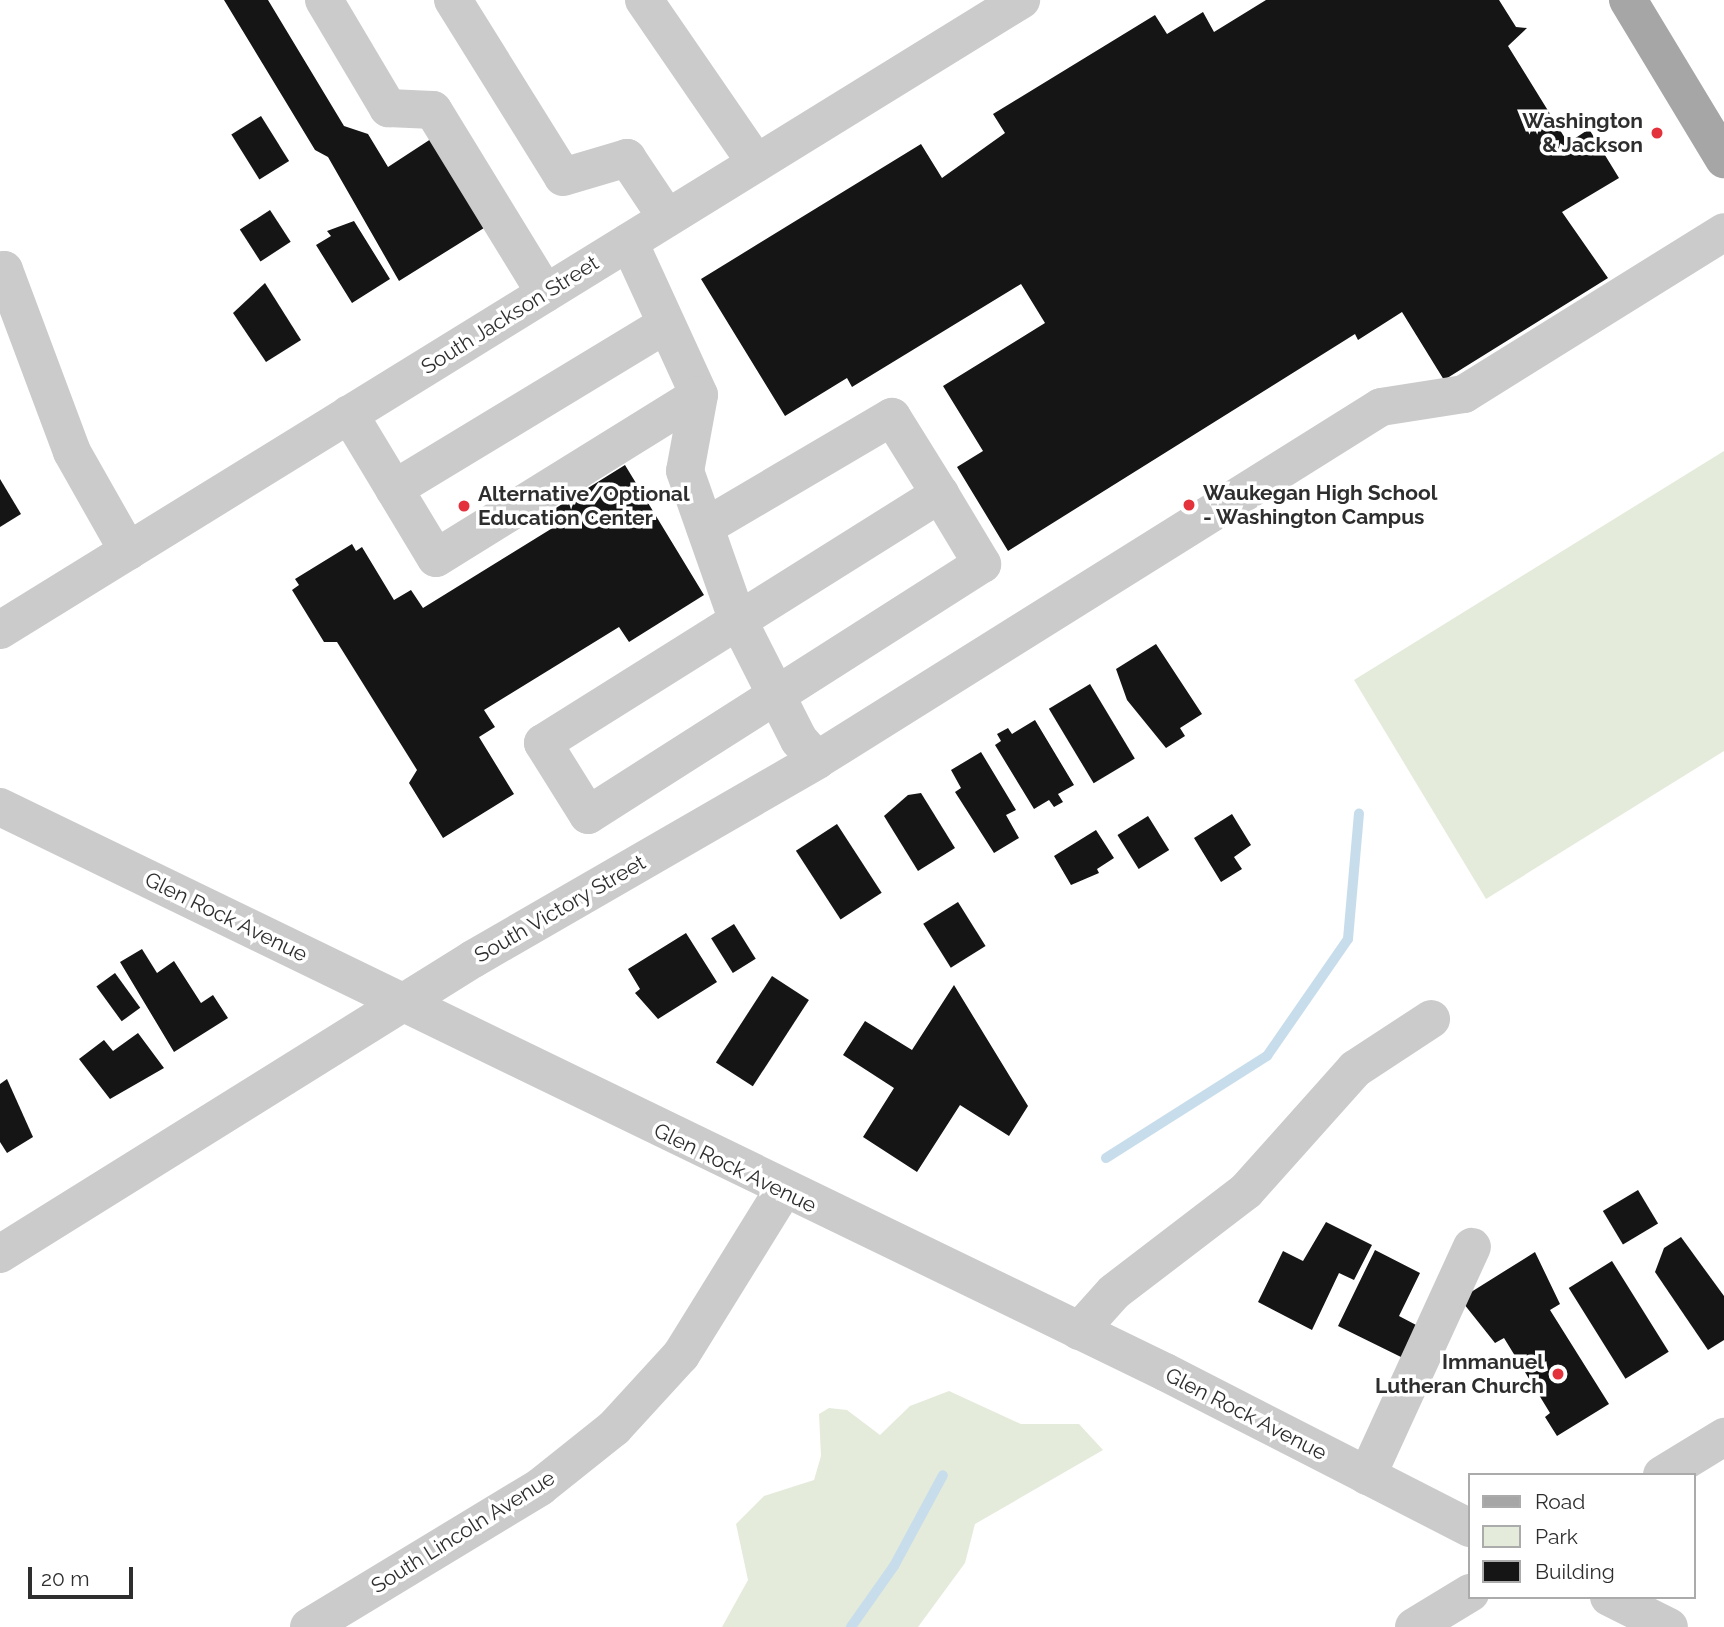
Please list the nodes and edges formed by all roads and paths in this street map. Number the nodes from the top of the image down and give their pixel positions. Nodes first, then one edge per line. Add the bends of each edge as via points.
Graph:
1 (324, 0) edge
2 (453, 0) edge
3 (644, 0) edge
4 (1021, 0) edge
5 (1628, 0) edge
6 (1724, 159) edge
7 (756, 163) junction
8 (667, 218) junction
9 (1724, 232) edge
10 (629, 242) junction
11 (2, 271) edge
12 (545, 293) junction
13 (666, 324) junction
14 (699, 395) junction
15 (349, 414) junction
16 (394, 489) junction
17 (940, 494) junction
18 (705, 527) junction
19 (128, 551) junction
20 (736, 616) junction
21 (0, 630) edge
22 (776, 695) junction
23 (817, 760) junction
24 (0, 807) edge
25 (404, 1004) junction
26 (1431, 1019) dead end
27 (782, 1192) junction
28 (1472, 1247) dead end
29 (0, 1254) edge
30 (1079, 1331) junction
31 (1724, 1437) edge
32 (1665, 1473) edge
33 (1367, 1476) junction
34 (1468, 1527) edge
35 (1468, 1593) edge
36 (1613, 1599) edge
37 (309, 1627) edge
38 (1414, 1627) edge
39 (1669, 1627) edge

1 - 12 street via 388,108 433,110
2 - 8 street via 563,177 627,158
3 - 7 street
4 - 7 street, South Jackson Street
5 - 6 main road
7 - 8 street, South Jackson Street
8 - 10 street, South Jackson Street
9 - 23 street, South Victory Street via 1464,394 1381,407
10 - 12 street, South Jackson Street
10 - 13 street
11 - 19 street via 72,452
12 - 15 street, South Jackson Street
13 - 14 street
13 - 16 street
14 - 16 street via 436,558
14 - 18 street via 685,471
15 - 16 street
15 - 19 street, South Jackson Street
17 - 18 street via 892,417
17 - 20 street
17 - 22 street via 982,564
18 - 20 street
19 - 21 street, South Jackson Street
20 - 22 street
20 - 22 street via 543,743 588,815
22 - 23 street
23 - 25 street, South Victory Street
24 - 25 street, Glen Rock Avenue
25 - 27 street, Glen Rock Avenue
25 - 29 street, South Victory Street
26 - 30 street via 1355,1069 1246,1191 1114,1292
27 - 30 street, Glen Rock Avenue
27 - 37 street, South Lincoln Avenue via 681,1355 614,1428 540,1488
28 - 33 street
30 - 33 street, Glen Rock Avenue
31 - 32 street
33 - 34 street, Glen Rock Avenue
35 - 38 street
36 - 39 street

